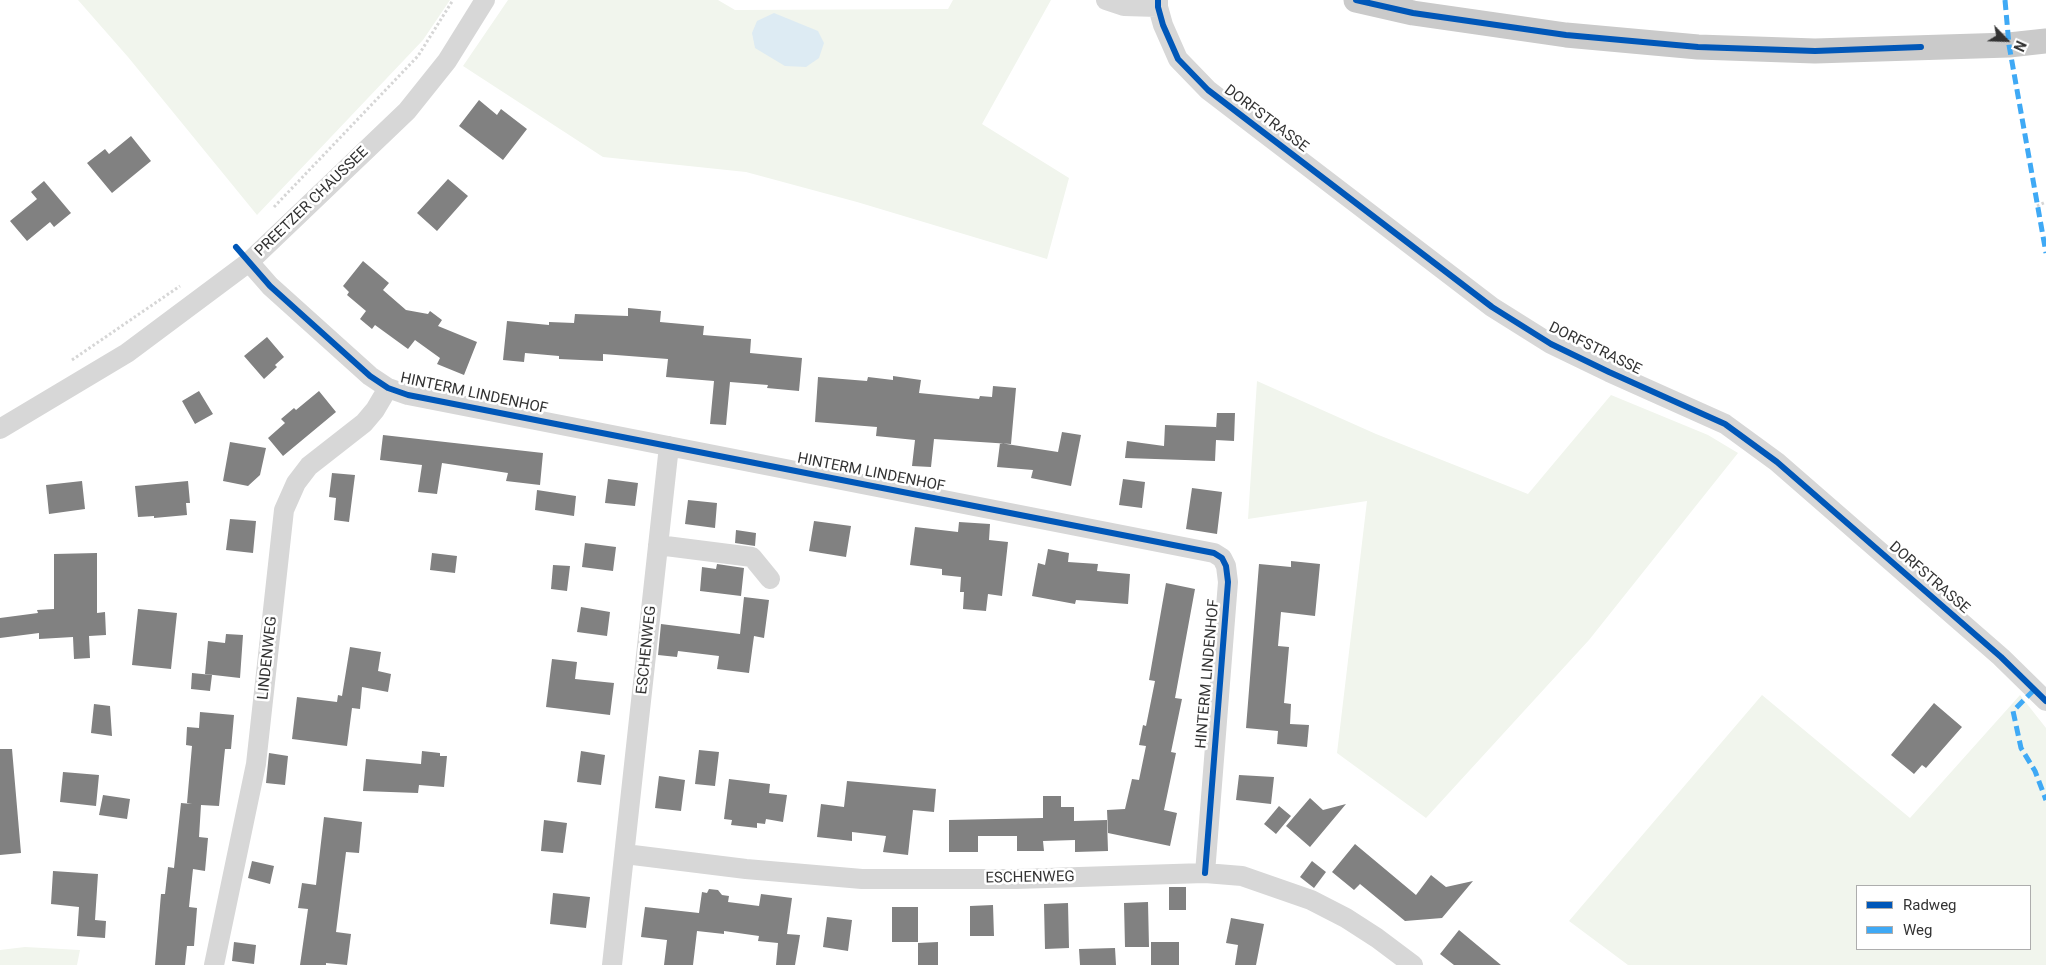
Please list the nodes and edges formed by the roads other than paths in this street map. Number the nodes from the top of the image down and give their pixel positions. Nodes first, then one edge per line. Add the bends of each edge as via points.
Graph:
1 (485, 0) edge
2 (1106, 0) edge
3 (1356, 0) edge
4 (1158, 3) edge
5 (2046, 41) edge
6 (250, 262) junction
7 (388, 388) junction
8 (0, 429) edge
9 (669, 446) junction
10 (658, 545) junction
11 (770, 578) dead end
12 (2046, 701) edge
13 (624, 854) junction
14 (1205, 873) junction
15 (214, 965) edge
16 (612, 965) edge
17 (1413, 965) edge

1 - 6 street, PREETZER CHAUSSEE via 447,61 407,110
2 - 4 street, DORFSTRASSE via 1124,6
3 - 5 main road via 1413,13 1556,34 1698,47 1815,51
4 - 12 street, DORFSTRASSE via 1178,59 1208,90 1492,307 1551,344 1725,424 1777,462 2001,657
6 - 7 street, HINTERM LINDENHOF via 277,293 370,376
6 - 8 street, PREETZER CHAUSSEE via 127,353
7 - 9 street, HINTERM LINDENHOF via 408,396
7 - 15 street, LINDENWEG via 364,424 309,466 296,483 284,510 256,764
9 - 10 street, ESCHENWEG
9 - 14 street, HINTERM LINDENHOF via 1214,553 1222,558 1228,582
10 - 11 street via 752,557
10 - 13 street, ESCHENWEG
13 - 14 street, ESCHENWEG via 862,879
13 - 16 street, ESCHENWEG
14 - 17 street, ESCHENWEG via 1242,876 1311,900 1346,918

